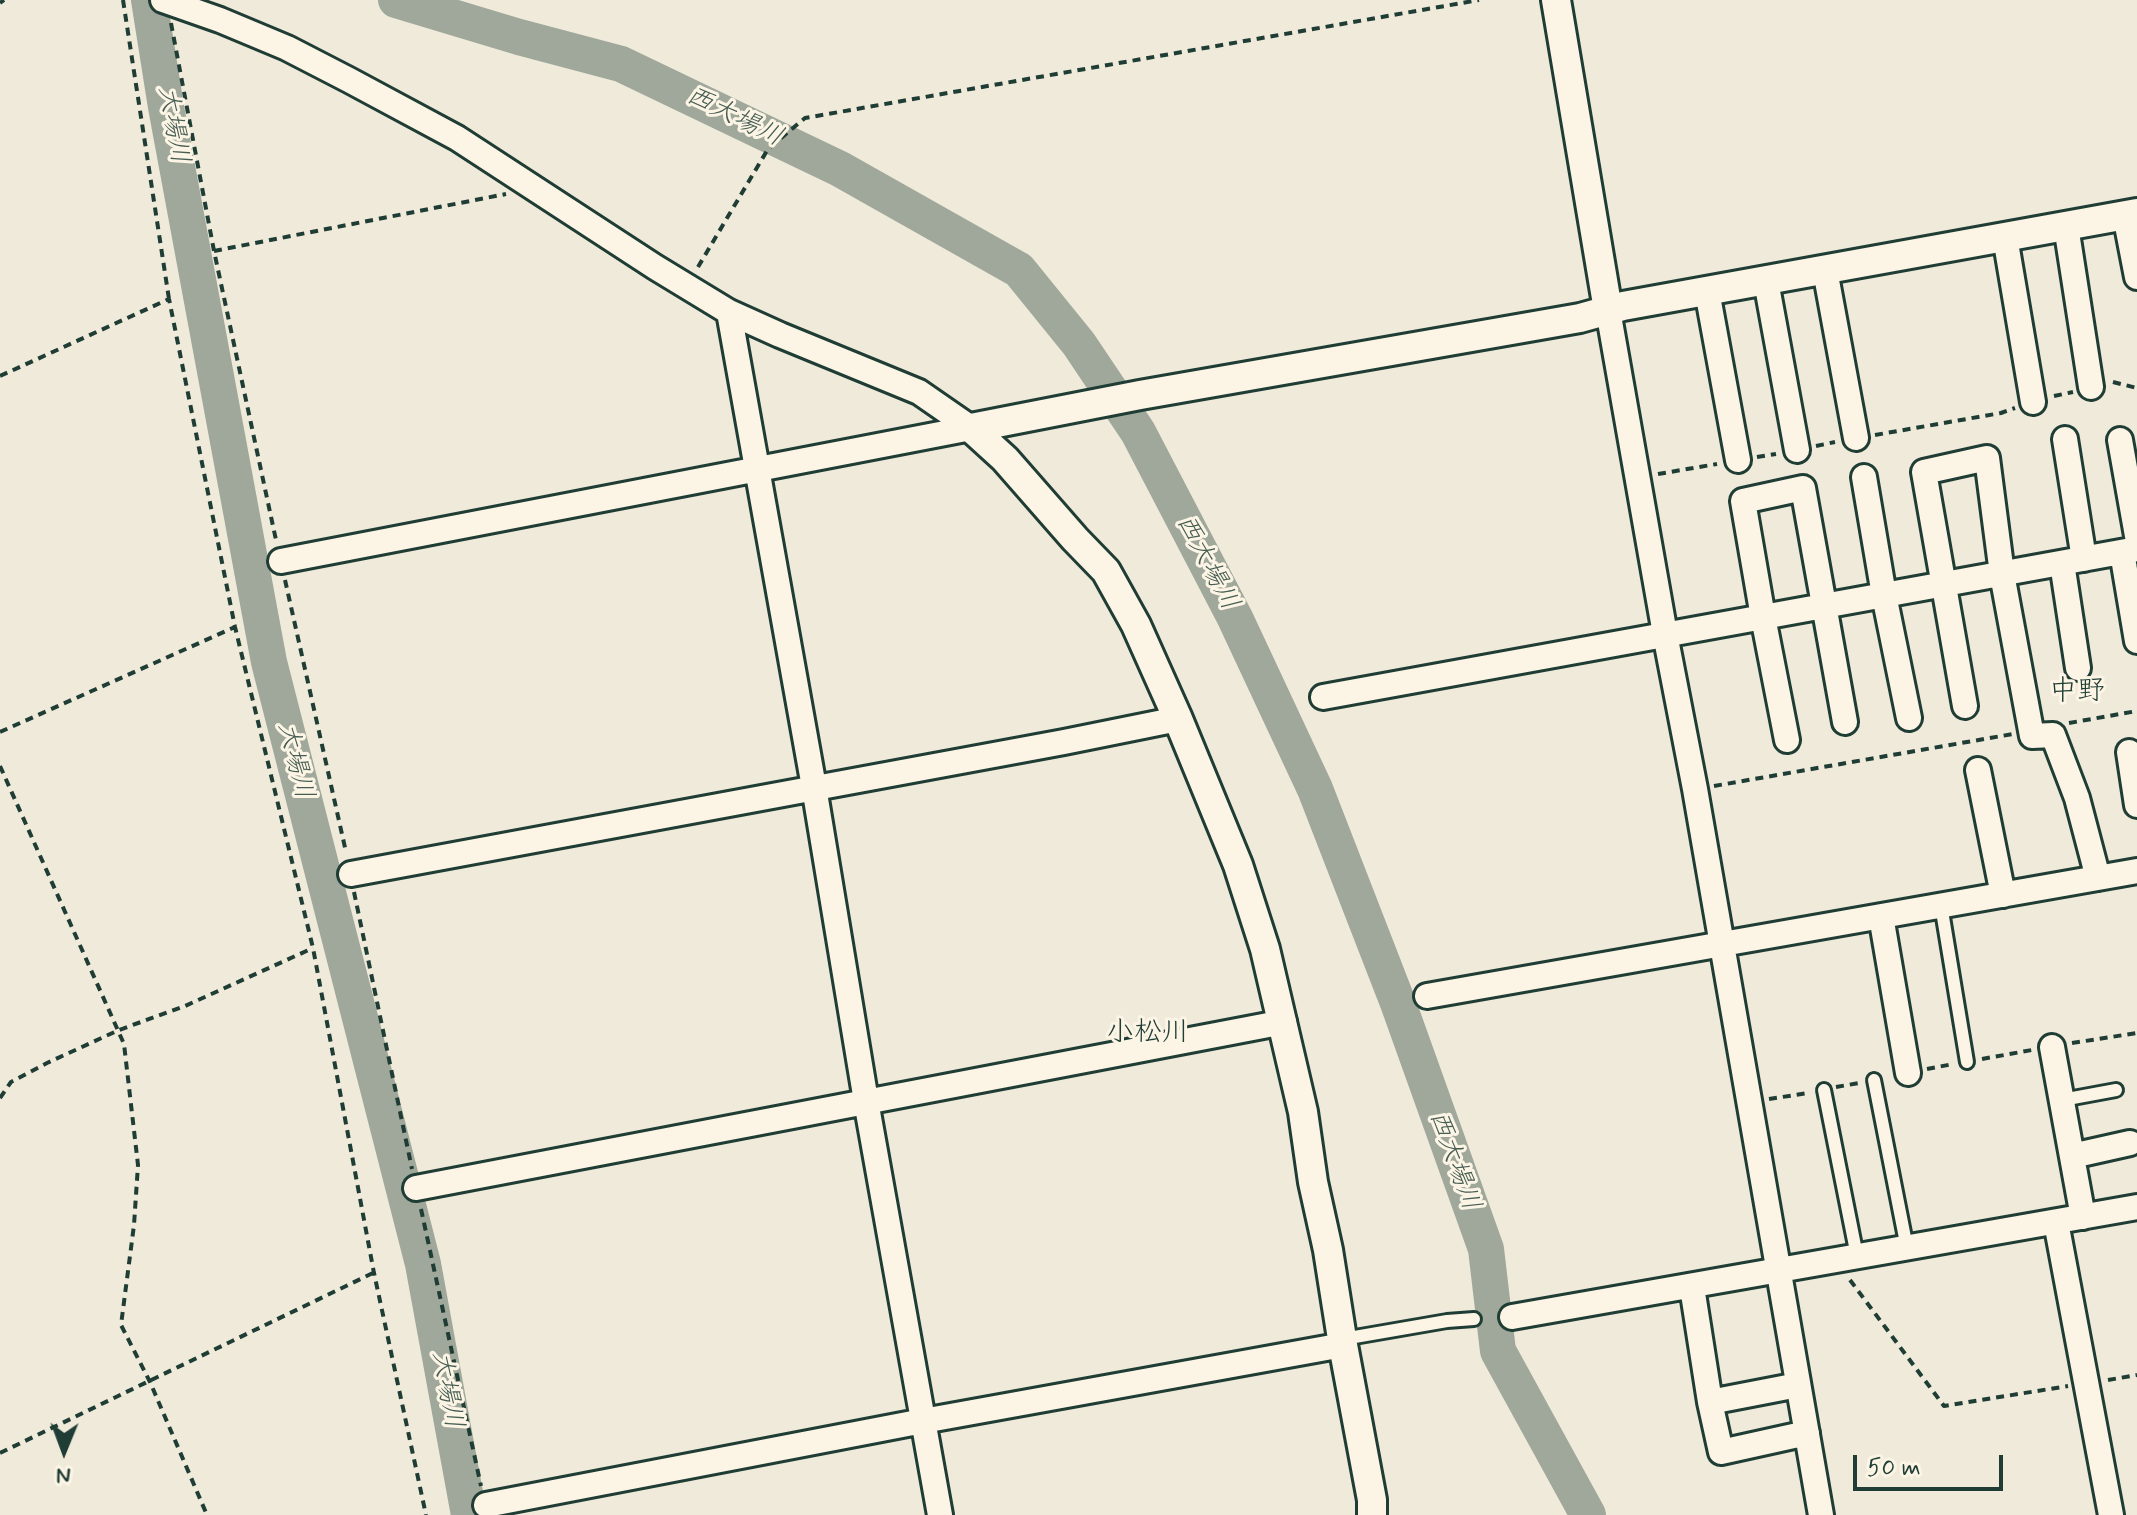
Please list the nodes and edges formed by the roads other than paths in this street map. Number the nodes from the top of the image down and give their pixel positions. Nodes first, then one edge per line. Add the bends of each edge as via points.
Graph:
1 (1556, 0) edge
2 (165, 1) edge
3 (2131, 214) edge
4 (2066, 226) junction
5 (2005, 237) junction
6 (1825, 270) junction
7 (2137, 277) edge
8 (1766, 281) junction
9 (1707, 291) junction
10 (1608, 310) junction
11 (729, 312) junction
12 (2091, 387) road end
13 (2033, 402) road end
14 (971, 428) junction
15 (1856, 438) road end
16 (2065, 439) dead end
17 (2120, 440) dead end
18 (1797, 450) road end
19 (1738, 460) road end
20 (756, 470) junction
21 (1864, 477) dead end
22 (2132, 546) edge
23 (281, 561) road end
24 (2073, 561) junction
25 (2002, 574) junction
26 (1944, 585) junction
27 (1884, 595) junction
28 (1825, 606) junction
29 (1763, 617) junction
30 (1665, 634) junction
31 (2137, 641) edge
32 (2078, 668) dead end
33 (1323, 697) dead end
34 (1965, 706) dead end
35 (1909, 718) dead end
36 (1178, 719) junction
37 (1845, 722) dead end
38 (1787, 740) dead end
39 (2129, 752) dead end
40 (1978, 770) dead end
41 (814, 787) junction
42 (2137, 805) edge
43 (2137, 871) edge
44 (351, 874) road end
45 (2098, 878) junction
46 (2003, 895) junction
47 (1941, 905) junction
48 (1881, 916) junction
49 (1721, 943) junction
50 (1427, 996) dead end
51 (1284, 1022) junction
52 (2052, 1047) road end
53 (1967, 1062) road end
54 (1908, 1073) road end
55 (1874, 1080) road end
56 (1824, 1090) road end
57 (2116, 1090) dead end
58 (2062, 1100) junction
59 (866, 1101) junction
60 (2130, 1143) dead end
61 (2072, 1156) junction
62 (416, 1188) road end
63 (2137, 1207) edge
64 (2083, 1217) junction
65 (2056, 1222) junction
66 (1907, 1248) junction
67 (1846, 1258) junction
68 (1778, 1271) junction
69 (1692, 1287) junction
70 (1512, 1317) dead end
71 (1474, 1319) dead end
72 (1342, 1342) junction
73 (1798, 1385) junction
74 (1710, 1402) junction
75 (923, 1421) junction
76 (1807, 1433) junction
77 (486, 1505) road end
78 (940, 1515) edge
79 (1372, 1515) edge
80 (1821, 1515) edge
81 (2111, 1515) edge

1 - 10 street
2 - 11 street via 300,55 457,138
3 - 4 street
3 - 7 street
4 - 5 street
4 - 12 street
5 - 6 street
5 - 13 street
6 - 8 street
6 - 15 street
8 - 9 street
8 - 18 street
9 - 10 street
9 - 19 street
10 - 14 street
10 - 30 street
11 - 14 street via 919,392
11 - 20 street
14 - 20 street
14 - 36 street via 1106,571
16 - 24 street
17 - 22 street
20 - 23 street
20 - 41 street
21 - 27 street
22 - 24 street
22 - 31 street
24 - 25 street
24 - 32 street
25 - 26 street
25 - 26 street via 1987,458 1924,472
25 - 45 street via 2032,736 2053,735
26 - 27 street
26 - 34 street
27 - 28 street
27 - 35 street
28 - 29 street
28 - 29 street via 1803,488 1743,501
28 - 37 street
29 - 30 street
29 - 38 street
30 - 33 street
30 - 49 street
36 - 41 street
36 - 51 street via 1238,865
39 - 42 street
40 - 46 street
41 - 44 street
41 - 59 street
43 - 45 street
45 - 46 street
46 - 47 street
47 - 48 street
47 - 53 lane
48 - 49 street
48 - 54 street
49 - 50 street
49 - 68 street
51 - 59 street
51 - 72 street
52 - 58 street
55 - 66 lane
56 - 67 lane
57 - 58 lane
58 - 61 street
59 - 62 street
59 - 75 street
60 - 61 street
61 - 64 street
63 - 64 street
64 - 65 street
65 - 66 street
65 - 81 street
66 - 67 street
67 - 68 street
68 - 69 street
68 - 73 street
69 - 70 street
69 - 74 street
71 - 72 lane
72 - 75 street
72 - 79 street
73 - 74 street
73 - 76 street
74 - 76 street via 1721,1452
75 - 77 street
75 - 78 street
76 - 80 street

